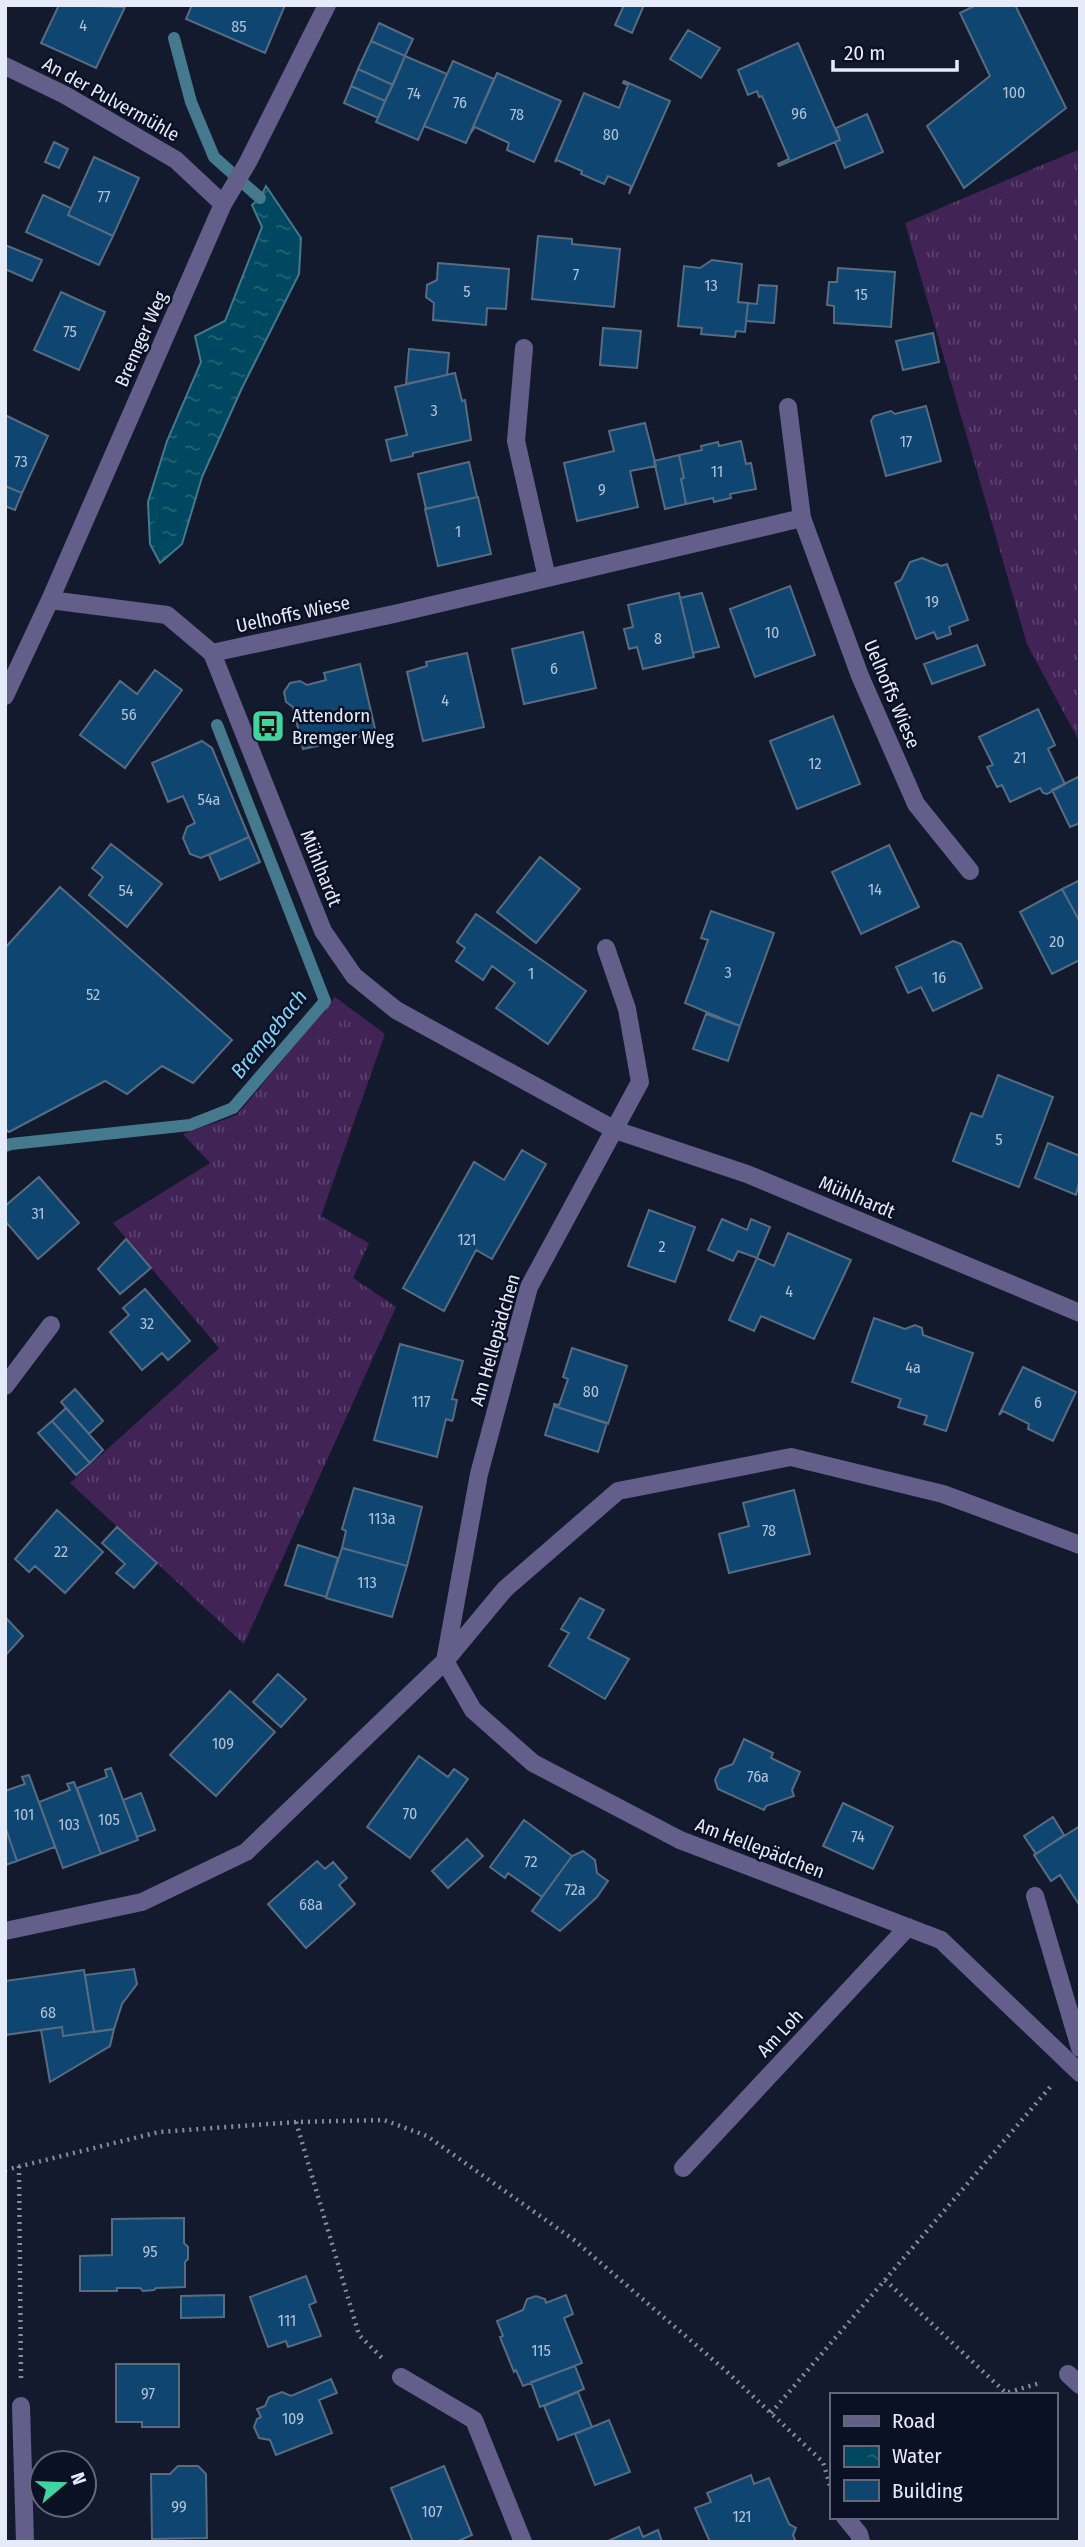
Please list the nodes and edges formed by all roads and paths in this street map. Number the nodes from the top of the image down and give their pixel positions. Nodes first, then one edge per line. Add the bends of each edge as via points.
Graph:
1 (327, 5) edge
2 (5, 66) edge
3 (222, 204) junction
4 (524, 348) dead end
5 (788, 407) dead end
6 (802, 518) junction
7 (547, 578) junction
8 (50, 600) junction
9 (212, 653) junction
10 (5, 696) edge
11 (970, 871) dead end
12 (607, 948) dead end
13 (615, 1130) junction
14 (1080, 1313) edge
15 (51, 1325) dead end
16 (5, 1386) edge
17 (1080, 1545) edge
18 (445, 1661) junction
19 (1035, 1896) dead end
20 (908, 1927) junction
21 (5, 1931) edge
22 (1077, 2059) edge
23 (296, 2122) junction
24 (19, 2166) junction
25 (683, 2168) dead end
26 (5, 2170) edge
27 (884, 2280) junction
28 (401, 2377) joint
29 (1074, 2380) edge
30 (21, 2406) joint
31 (771, 2413) junction
32 (830, 2486) edge
33 (847, 2519) edge
34 (25, 2542) edge
35 (523, 2542) edge
36 (861, 2542) edge

1 - 3 street, Bremger Weg
2 - 3 street, An der Pulvermühle via 176,160
3 - 8 street, Bremger Weg
4 - 7 street via 516,441
5 - 6 street, Uelhoffs Wiese
6 - 7 street, Uelhoffs Wiese
6 - 11 street, Uelhoffs Wiese via 860,676 916,804
7 - 9 street, Uelhoffs Wiese
8 - 9 street, Mühlhardt via 167,615
8 - 10 street, Bremger Weg
9 - 13 street, Mühlhardt via 323,931 354,976 396,1010
12 - 13 street via 627,1009 640,1082
13 - 14 street, Mühlhardt via 747,1174
13 - 18 street, Am Hellepädchen via 529,1287 479,1474
15 - 16 street
17 - 18 street via 943,1494 791,1457 618,1491 505,1589
18 - 20 street, Am Hellepädchen via 473,1710 533,1763 680,1840
18 - 21 street via 246,1853 142,1902
19 - 22 street
20 - 22 street, Am Hellepädchen via 942,1940
20 - 25 street, Am Loh
22 - 27 path
23 - 24 path via 159,2132
23 - 28 path via 359,2335
23 - 31 path via 384,2120 427,2136 574,2239
24 - 26 path
24 - 30 path
27 - 29 path via 1006,2393
27 - 31 path
28 - 35 street via 474,2420
30 - 34 street
31 - 32 path via 823,2462
33 - 36 street

